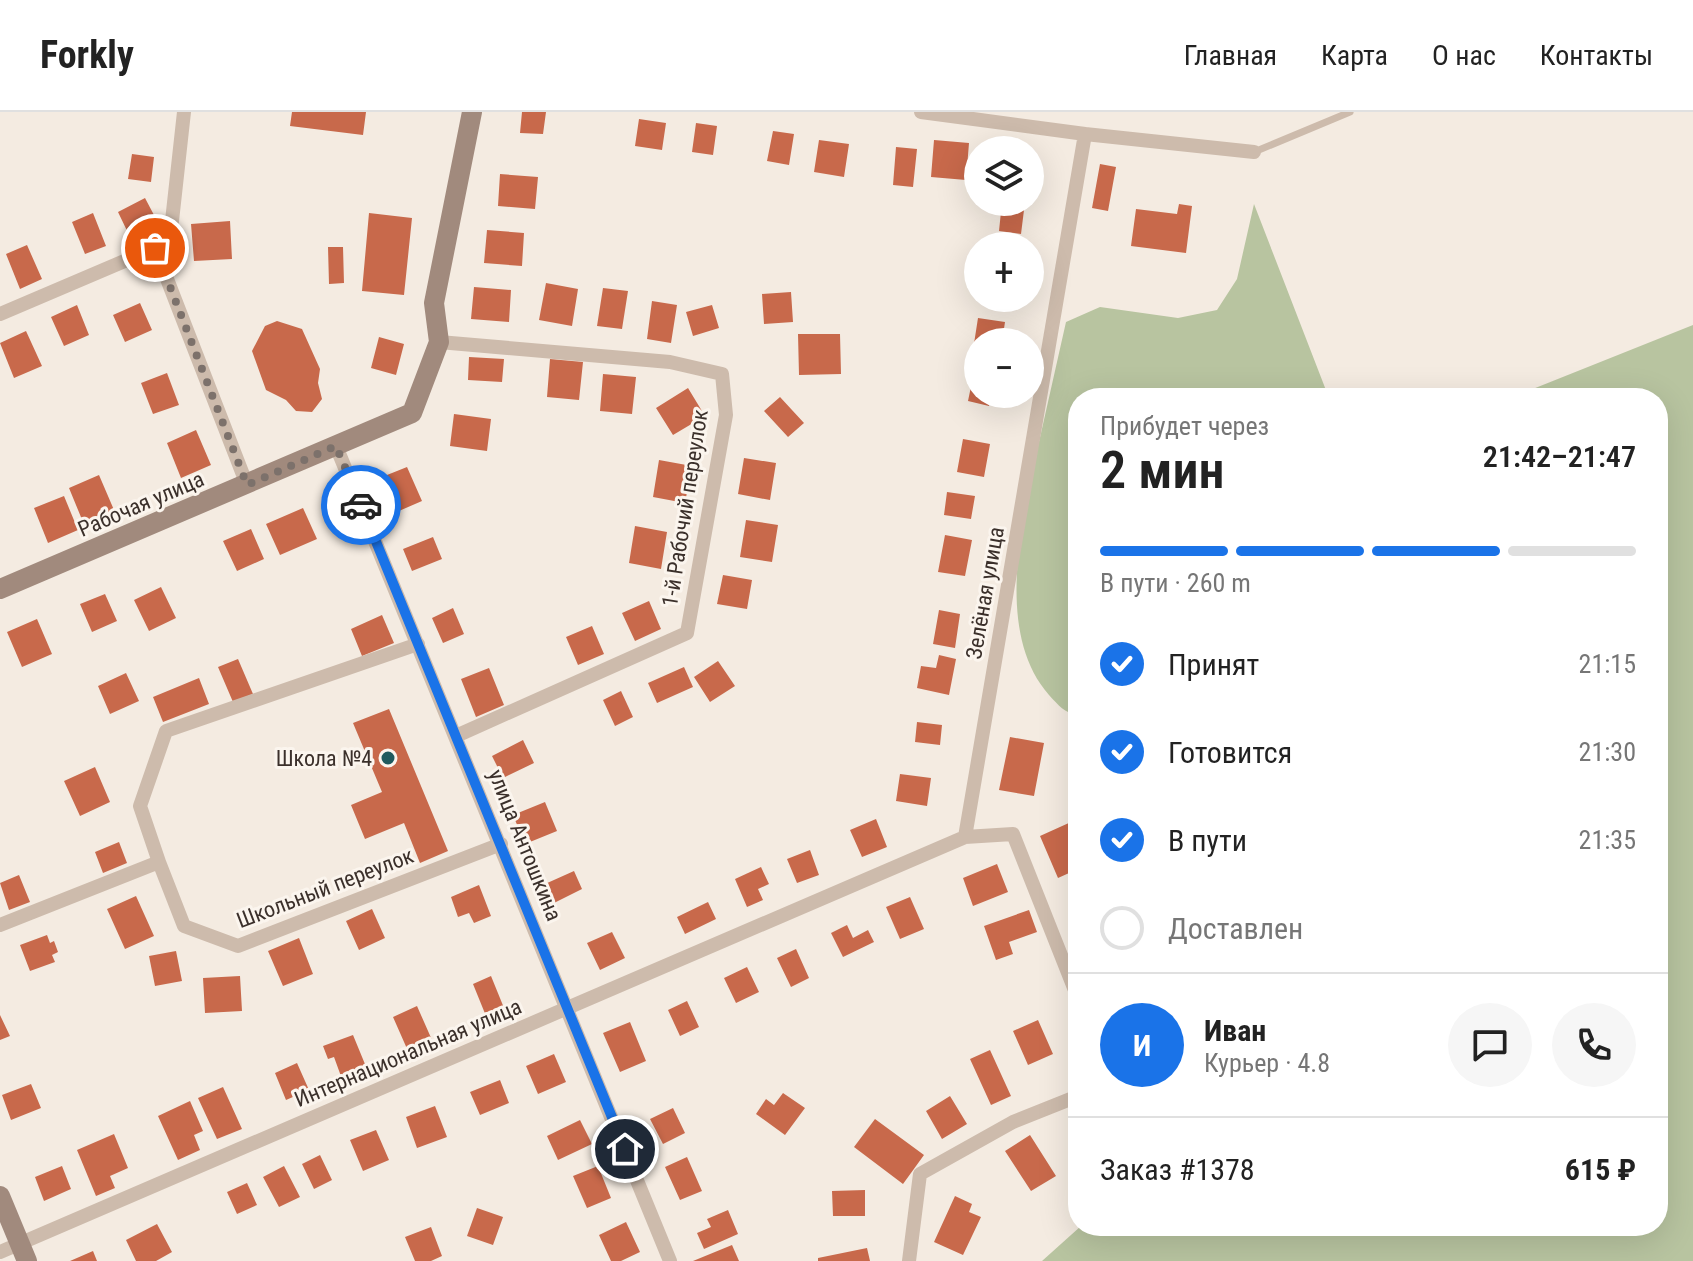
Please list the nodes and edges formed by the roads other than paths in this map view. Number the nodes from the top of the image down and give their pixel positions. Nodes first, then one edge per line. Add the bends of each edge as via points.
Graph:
1 (184, 112) edge
2 (472, 112) edge
3 (921, 112) edge
4 (1350, 112) edge
5 (995, 116) edge
6 (1085, 134) junction
7 (1254, 152) joint
8 (155, 248) junction
9 (0, 314) edge
10 (439, 342) junction
11 (336, 446) junction
12 (247, 485) junction
13 (0, 589) edge
14 (418, 644) junction
15 (456, 736) junction
16 (965, 837) junction
17 (501, 844) junction
18 (159, 862) junction
19 (0, 925) edge
20 (1068, 973) edge
21 (568, 1008) junction
22 (1068, 1100) edge
23 (0, 1196) edge
24 (0, 1252) edge
25 (24, 1252) edge
26 (670, 1261) edge
27 (909, 1261) edge

1 - 8 street via 170,239
2 - 10 street, Рабочая улица via 434,303
3 - 5 street
4 - 7 lane
5 - 6 street
6 - 7 street
6 - 16 street, Зелёная улица
8 - 9 street
8 - 12 street
10 - 11 street, Рабочая улица via 412,413
10 - 15 street, 1-й Рабочий переулок via 670,362 722,374 726,415 687,633
11 - 12 street, Рабочая улица
11 - 14 street, улица Антошкина
12 - 13 street, Рабочая улица
14 - 15 street, улица Антошкина
14 - 18 street, Школьный переулок via 166,731 140,806
15 - 17 street, улица Антошкина
16 - 20 street via 1013,834
16 - 21 street, Интернациональная улица
17 - 18 street, Школьный переулок via 238,946 184,926
17 - 21 street, улица Антошкина
18 - 19 street
21 - 25 street, Интернациональная улица
21 - 26 street, улица Антошкина
22 - 27 street via 1013,1122 920,1174
23 - 25 street
24 - 25 street, Интернациональная улица

